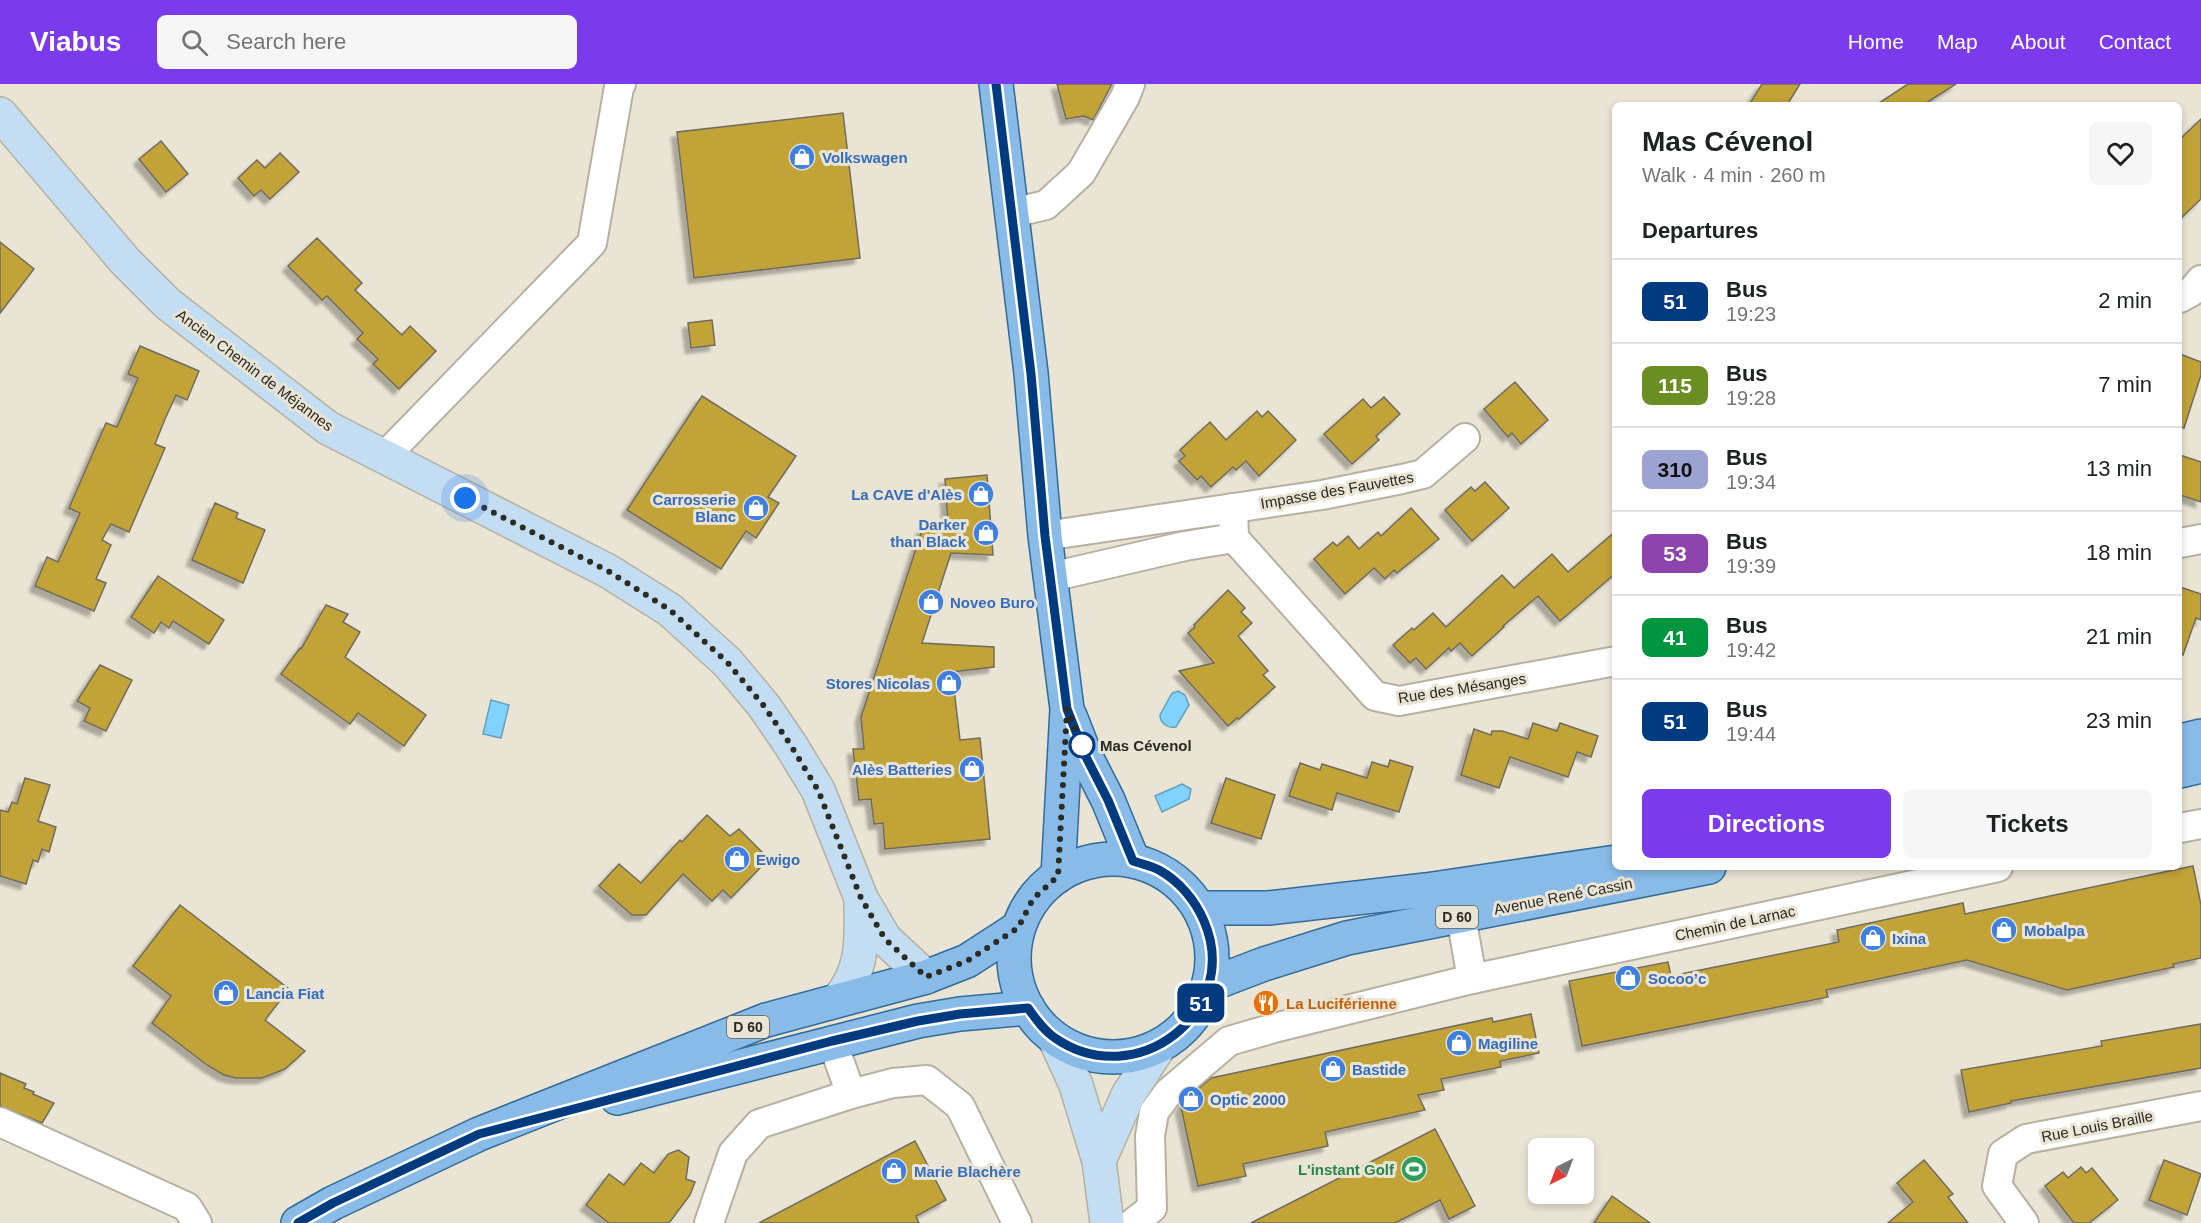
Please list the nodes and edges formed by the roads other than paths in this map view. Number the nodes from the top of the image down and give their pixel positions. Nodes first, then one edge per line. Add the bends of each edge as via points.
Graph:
1 (621, 84) edge
2 (996, 84) edge
3 (1130, 84) edge
4 (0, 114) edge
5 (1012, 213) junction
6 (1465, 438) dead end
7 (384, 457) junction
8 (1233, 508) junction
9 (1045, 536) junction
10 (1234, 538) junction
11 (2201, 539) edge
12 (2182, 543) edge
13 (1051, 577) junction
14 (1610, 659) edge
15 (1067, 709) junction
16 (2201, 736) edge
17 (2182, 741) edge
18 (2201, 766) edge
19 (2182, 771) edge
20 (2201, 824) edge
21 (2182, 828) edge
22 (1133, 861) junction
23 (1612, 863) edge
24 (1694, 870) edge
25 (1984, 870) edge
26 (1058, 876) junction
27 (861, 898) junction
28 (1199, 908) junction
29 (1461, 916) junction
30 (1018, 928) junction
31 (926, 977) junction
32 (1472, 979) junction
33 (1209, 985) junction
34 (838, 1000) junction
35 (1028, 1008) junction
36 (1055, 1038) junction
37 (832, 1041) junction
38 (1159, 1047) junction
39 (851, 1094) junction
40 (2201, 1106) edge
41 (0, 1122) edge
42 (479, 1134) junction
43 (1099, 1161) junction
44 (197, 1223) edge
45 (298, 1223) edge
46 (709, 1223) edge
47 (1017, 1223) edge
48 (1107, 1223) edge
49 (1133, 1223) edge
50 (2024, 1223) edge

1 - 7 street via 592,243
2 - 5 main road
3 - 5 street via 1081,173 1046,205
4 - 7 street, Ancien Chemin de Méjannes via 125,261 168,304 328,428
5 - 9 main road
6 - 8 street, Impasse des Fauvettes via 1423,474
7 - 27 street, Ancien Chemin de Méjannes via 608,571 670,610 728,663 764,706 818,790
8 - 9 street
8 - 10 street
9 - 13 main road
10 - 13 street
10 - 14 street, Rue des Mésanges via 1375,696 1399,701
11 - 12 street
13 - 15 main road
15 - 22 main road
15 - 26 main road
16 - 17 main road
18 - 19 main road
20 - 21 street
22 - 26 main road via 1107,859 1081,864
22 - 28 main road via 1160,871 1182,887
23 - 28 main road, Avenue René Cassin / D 60 via 1268,908
24 - 29 main road, Avenue René Cassin / D 60
25 - 32 street, Chemin de Larnac
26 - 30 main road via 1033,899
27 - 31 street, Ancien Chemin de Méjannes via 885,939
27 - 34 street, Ancien Chemin de Méjannes via 861,956 848,988
28 - 33 main road via 1209,932
29 - 32 street
29 - 33 main road, Avenue René Cassin / D 60 via 1347,938
30 - 31 main road, D 60 via 967,961
30 - 35 main road via 1014,956 1017,983
31 - 34 main road, D 60
32 - 49 street, Chemin de Larnac via 1230,1041 1168,1093 1154,1112 1150,1136 1152,1208
33 - 38 main road via 1198,1010 1181,1031
34 - 42 main road, D 60 via 766,1020
35 - 36 main road
35 - 37 main road, D 60 via 918,1021
36 - 38 main road via 1080,1051 1106,1057 1133,1055
36 - 43 street via 1076,1085
37 - 39 street
37 - 42 main road, D 60
38 - 43 street via 1128,1095
39 - 46 street via 759,1124 733,1154
39 - 47 street via 893,1083 927,1080 952,1099 960,1106
40 - 50 street, Rue Louis Braille via 2026,1139 2003,1154 1997,1186
41 - 44 street via 187,1207
42 - 45 main road, D 60
43 - 48 street

